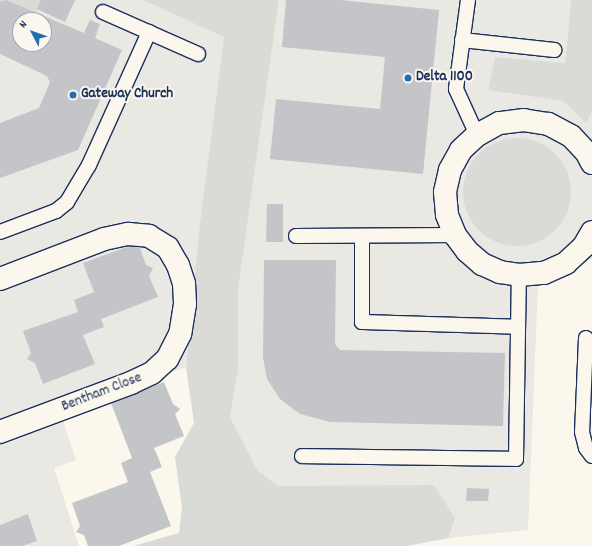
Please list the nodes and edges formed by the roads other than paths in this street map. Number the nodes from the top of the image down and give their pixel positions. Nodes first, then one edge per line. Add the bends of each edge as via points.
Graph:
1 (468, 0) edge
2 (103, 12) dead end
3 (149, 32) junction
4 (462, 40) junction
5 (554, 50) dead end
6 (198, 54) dead end
7 (477, 135) junction
8 (592, 163) edge
9 (0, 232) edge
10 (592, 232) edge
11 (455, 235) junction
12 (296, 236) dead end
13 (362, 236) junction
14 (519, 275) junction
15 (0, 279) edge
16 (518, 327) junction
17 (586, 338) dead end
18 (0, 432) edge
19 (302, 456) dead end
20 (592, 456) edge

1 - 4 lane
2 - 3 lane
3 - 6 lane
3 - 9 lane via 76,190 56,211
4 - 5 lane
4 - 7 lane via 456,89
7 - 8 street via 499,123 524,120 548,124 571,136 587,153
7 - 11 street via 461,150 450,170 445,192 447,215
10 - 14 street via 584,246 566,263 544,273
11 - 13 lane
11 - 14 street via 467,251 482,264 500,272
12 - 13 lane
13 - 16 lane via 362,322
14 - 16 lane
15 - 18 street, Bentham Close via 104,240 128,234 149,236 168,248 178,265 184,284 185,304 180,334 166,359 152,373
16 - 19 lane via 516,459
17 - 20 lane via 582,432 586,448

